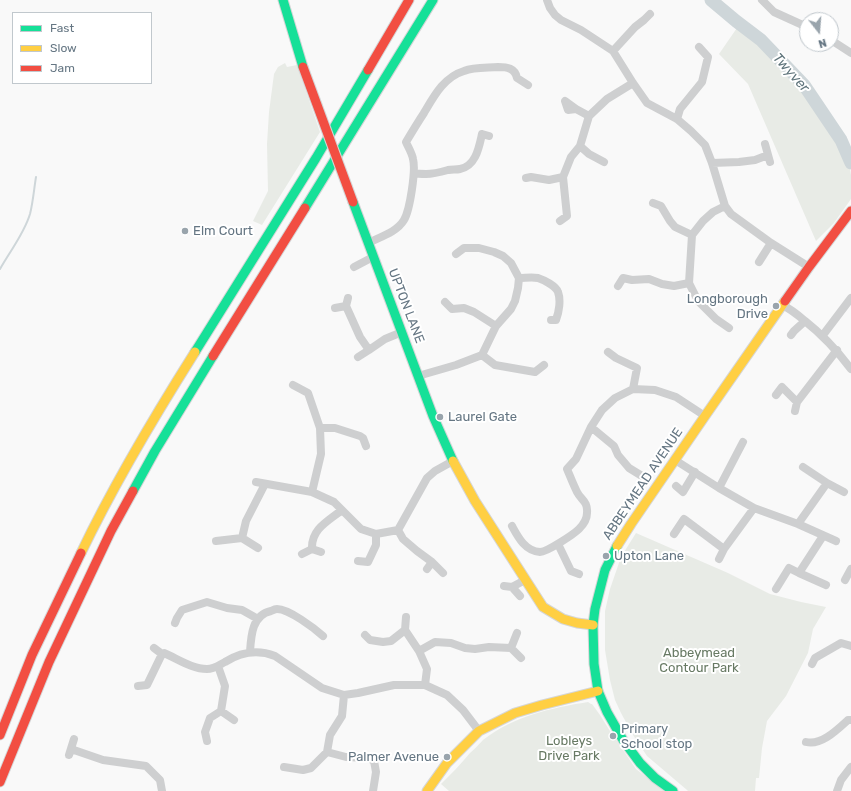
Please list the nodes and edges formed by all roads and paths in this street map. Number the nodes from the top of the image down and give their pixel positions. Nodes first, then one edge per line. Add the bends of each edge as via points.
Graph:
1 (283, 0) edge
2 (409, 0) edge
3 (433, 0) edge
4 (547, 0) edge
5 (762, 0) edge
6 (644, 16) dead end
7 (799, 23) edge
8 (839, 45) edge
9 (699, 47) dead end
10 (613, 51) junction
11 (851, 53) edge
12 (633, 83) junction
13 (528, 85) dead end
14 (576, 109) dead end
15 (589, 116) junction
16 (677, 119) junction
17 (482, 134) dead end
18 (765, 144) dead end
19 (580, 146) junction
20 (604, 162) dead end
21 (712, 163) junction
22 (414, 173) junction
23 (530, 176) dead end
24 (563, 177) junction
25 (653, 203) dead end
26 (725, 206) junction
27 (851, 212) edge
28 (560, 221) dead end
29 (692, 235) junction
30 (368, 243) junction
31 (771, 243) junction
32 (456, 254) dead end
33 (373, 257) junction
34 (759, 262) dead end
35 (354, 267) dead end
36 (809, 267) junction
37 (519, 278) junction
38 (690, 282) junction
39 (618, 286) dead end
40 (851, 298) edge
41 (445, 302) dead end
42 (782, 305) junction
43 (335, 308) dead end
44 (551, 320) dead end
45 (805, 321) junction
46 (496, 326) junction
47 (729, 328) dead end
48 (792, 331) dead end
49 (402, 332) junction
50 (822, 335) junction
51 (368, 350) junction
52 (837, 350) junction
53 (608, 352) dead end
54 (482, 356) junction
55 (358, 357) dead end
56 (544, 365) dead end
57 (851, 368) edge
58 (418, 376) junction
59 (294, 385) dead end
60 (634, 389) junction
61 (776, 395) dead end
62 (797, 402) junction
63 (795, 411) dead end
64 (705, 416) junction
65 (591, 427) junction
66 (320, 428) junction
67 (743, 442) dead end
68 (366, 446) dead end
69 (675, 460) junction
70 (453, 461) junction
71 (803, 467) dead end
72 (695, 472) junction
73 (642, 476) dead end
74 (827, 482) junction
75 (676, 486) dead end
76 (719, 488) junction
77 (312, 492) junction
78 (844, 492) dead end
79 (754, 508) junction
80 (342, 510) junction
81 (798, 524) junction
82 (512, 526) dead end
83 (398, 530) junction
84 (376, 534) junction
85 (674, 534) dead end
86 (823, 536) junction
87 (242, 538) junction
88 (216, 541) dead end
89 (836, 541) dead end
90 (558, 544) junction
91 (258, 548) dead end
92 (312, 549) junction
93 (724, 549) junction
94 (321, 552) dead end
95 (302, 554) dead end
96 (719, 559) dead end
97 (363, 563) dead end
98 (851, 569) edge
99 (443, 573) dead end
100 (799, 573) junction
101 (579, 574) dead end
102 (525, 580) junction
103 (845, 580) dead end
104 (826, 585) dead end
105 (776, 589) dead end
106 (520, 596) dead end
107 (406, 617) dead end
108 (258, 619) junction
109 (177, 621) dead end
110 (593, 625) junction
111 (405, 630) junction
112 (517, 633) dead end
113 (323, 636) dead end
114 (368, 637) dead end
115 (851, 646) edge
116 (154, 648) dead end
117 (511, 648) junction
118 (419, 651) junction
119 (250, 652) junction
120 (162, 654) junction
121 (521, 658) dead end
122 (812, 664) dead end
123 (218, 666) junction
124 (425, 684) junction
125 (138, 686) dead end
126 (598, 691) junction
127 (344, 695) junction
128 (221, 711) junction
129 (234, 720) dead end
130 (851, 720) edge
131 (479, 731) junction
132 (0, 735) edge
133 (74, 739) dead end
134 (207, 741) dead end
135 (806, 742) dead end
136 (327, 752) junction
137 (381, 755) dead end
138 (374, 761) junction
139 (851, 767) edge
140 (288, 768) dead end
141 (0, 782) edge
142 (374, 790) edge
143 (162, 791) edge
144 (427, 791) edge
145 (673, 791) edge
146 (836, 791) edge

1 - 30 main road, UPTON LANE, bridge via 302,64
2 - 132 main road via 316,158 138,445 94,526 32,655
3 - 141 main road via 203,372 110,531 49,662
4 - 10 street via 550,8 562,20
5 - 7 street via 774,12
6 - 10 street
8 - 11 street
9 - 16 street via 708,57 702,82 680,109
10 - 12 street
12 - 15 street via 607,99
12 - 16 street via 648,103
13 - 22 street via 517,78 512,70 503,67 464,71 450,78 439,89 406,142 413,159
14 - 15 street
15 - 19 street
16 - 21 street via 704,146
17 - 22 street via 478,151 468,170 450,170 434,174
18 - 21 street via 769,158
19 - 20 street
19 - 24 street via 571,157
21 - 26 street
22 - 30 street via 404,220 391,233
23 - 24 street via 549,180
24 - 28 street via 567,216
25 - 29 street via 661,206 675,227
26 - 29 street via 713,212
26 - 31 street via 731,214
27 - 36 main road, ABBEYMEAD AVENUE
29 - 38 street
30 - 33 main road, UPTON LANE
31 - 34 street
31 - 36 street
32 - 37 street via 462,246 494,252 512,263
33 - 35 street
33 - 49 main road, UPTON LANE
36 - 42 main road, ABBEYMEAD AVENUE
37 - 44 street via 538,278 555,287 558,292 559,311 556,320
37 - 46 street via 515,301
38 - 39 street via 674,286 649,279 622,278
38 - 47 street via 698,301
40 - 50 street
41 - 46 street via 452,313 464,308
42 - 45 street
42 - 64 main road, ABBEYMEAD AVENUE
43 - 51 street via 347,302 360,337
45 - 48 street
45 - 50 street
46 - 54 street
49 - 51 street
49 - 58 main road, UPTON LANE
50 - 52 street
51 - 55 street
52 - 57 street
52 - 62 street
53 - 60 street via 637,368
54 - 56 street via 495,365 536,376
54 - 58 street
58 - 70 main road, UPTON LANE
59 - 66 street via 311,390
60 - 64 street via 655,390 676,397
60 - 65 street via 615,398 602,410
61 - 62 street via 782,387
62 - 63 street
64 - 69 main road, ABBEYMEAD AVENUE
65 - 73 street via 614,446 629,468
65 - 90 street via 576,459 567,469 577,493 586,503 586,519 579,530
66 - 68 street via 335,428 360,436
66 - 77 street via 321,454
67 - 76 street
69 - 72 street
69 - 110 main road, ABBEYMEAD AVENUE via 614,551 603,577
70 - 83 street via 427,478
70 - 102 main road, UPTON LANE via 481,512
71 - 74 street
72 - 75 street via 683,492
72 - 76 street
74 - 78 street
74 - 81 street
76 - 79 street
77 - 80 street via 334,502
77 - 87 street via 261,483
79 - 81 street
79 - 93 street
80 - 84 street via 361,529
80 - 92 street via 318,529 312,541
81 - 86 street
82 - 90 street via 523,544 529,548 541,552
83 - 84 street
83 - 99 street via 403,539 429,566
84 - 97 street via 376,545
85 - 93 street via 684,519
86 - 89 street
86 - 100 street
87 - 88 street
87 - 91 street
90 - 101 street via 571,571
92 - 94 street
92 - 95 street
93 - 96 street
98 - 103 street
100 - 104 street
100 - 105 street via 789,568
102 - 106 street via 508,586
102 - 110 main road, UPTON LANE via 543,607 563,619
107 - 111 street
108 - 109 street via 242,610 207,602 180,606
108 - 113 street via 265,612 278,609 317,625
108 - 119 street via 253,629
110 - 126 main road, ABBEYMEAD AVENUE
111 - 114 street via 391,641 383,642
111 - 118 street
112 - 117 street
115 - 122 street via 840,642 815,658
116 - 120 street
117 - 118 street via 475,649 435,642
117 - 121 street
118 - 124 street via 427,669
119 - 123 street
119 - 127 street via 275,656 322,688
120 - 123 street via 195,668 209,669
120 - 125 street via 151,687
123 - 128 street via 225,686
124 - 127 street via 394,685
124 - 131 street via 447,695
126 - 131 main road via 516,713
126 - 145 main road, ABBEYMEAD AVENUE via 623,740 640,763
127 - 136 street via 342,716 330,735
128 - 129 street
128 - 134 street via 210,718 202,730
130 - 135 street via 817,743
131 - 144 main road via 438,775
133 - 143 street via 70,752 146,766 160,780
136 - 138 street
136 - 140 street via 311,768
137 - 138 street
138 - 142 street
139 - 146 street

